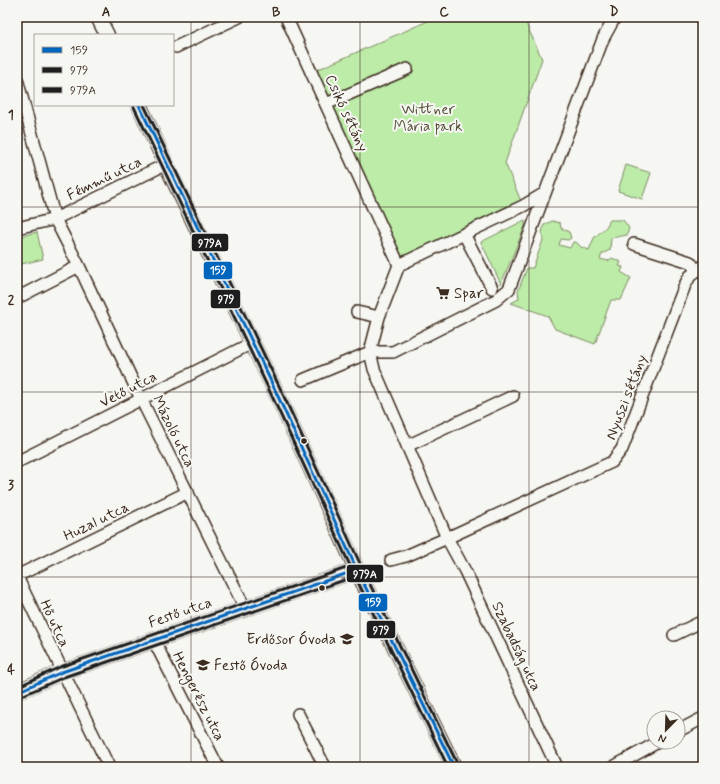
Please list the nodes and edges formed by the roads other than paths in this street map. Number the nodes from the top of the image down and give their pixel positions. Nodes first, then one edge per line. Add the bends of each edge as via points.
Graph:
1 (98, 17) edge
2 (240, 17) edge
3 (286, 17) edge
4 (615, 17) edge
5 (224, 20) edge
6 (106, 34) edge
7 (176, 47) dead end
8 (406, 69) dead end
9 (17, 79) edge
10 (326, 104) junction
11 (139, 106) edge
12 (166, 164) junction
13 (545, 193) junction
14 (55, 219) junction
15 (17, 228) edge
16 (464, 234) junction
17 (634, 244) dead end
18 (399, 265) junction
19 (79, 266) junction
20 (700, 268) edge
21 (492, 288) dead end
22 (17, 298) edge
23 (356, 312) dead end
24 (379, 317) junction
25 (252, 343) junction
26 (370, 352) junction
27 (303, 380) dead end
28 (513, 396) dead end
29 (141, 399) junction
30 (407, 446) junction
31 (17, 462) edge
32 (188, 492) junction
33 (447, 538) junction
34 (391, 560) dead end
35 (357, 570) junction
36 (17, 577) edge
37 (245, 608) junction
38 (703, 622) edge
39 (674, 635) dead end
40 (153, 639) junction
41 (62, 672) junction
42 (17, 692) edge
43 (298, 714) dead end
44 (703, 718) edge
45 (686, 727) edge
46 (646, 749) edge
47 (109, 767) edge
48 (218, 767) edge
49 (325, 767) edge
50 (454, 767) edge
51 (557, 767) edge
52 (612, 767) edge

1 - 6 street
2 - 5 street
3 - 10 street, Csikó sétány
4 - 13 street via 605,34
5 - 7 street
8 - 10 street
9 - 14 street
10 - 18 street, Csikó sétány
11 - 12 street
12 - 14 street, Fémmű utca
12 - 25 street
13 - 16 street
13 - 26 street via 514,280 503,295 393,352
14 - 15 street, Fémmű utca
14 - 19 street, Mázoló utca
16 - 18 street
16 - 21 street
17 - 20 street via 690,262
18 - 24 street
19 - 22 street
19 - 29 street, Mázoló utca
20 - 33 street, Nyuszi sétány via 690,276 685,286 617,457 606,465
23 - 24 street
24 - 26 street
25 - 29 street, Vető utca
25 - 35 street
26 - 27 street
26 - 30 street via 374,369
28 - 30 street
29 - 31 street, Vető utca
29 - 32 street, Mázoló utca
30 - 33 street
32 - 36 street, Huzal utca
32 - 37 street, Mázoló utca
33 - 34 street, Nyuszi sétány
33 - 51 street, Szabadság utca
35 - 37 street, Festő utca
35 - 50 street
36 - 41 street, Hő utca
37 - 40 street, Festő utca
38 - 39 street
40 - 41 street, Festő utca
40 - 48 street, Hengerész utca
41 - 42 street, Festő utca
41 - 47 street, Hő utca
43 - 49 street
44 - 45 street
46 - 52 street

